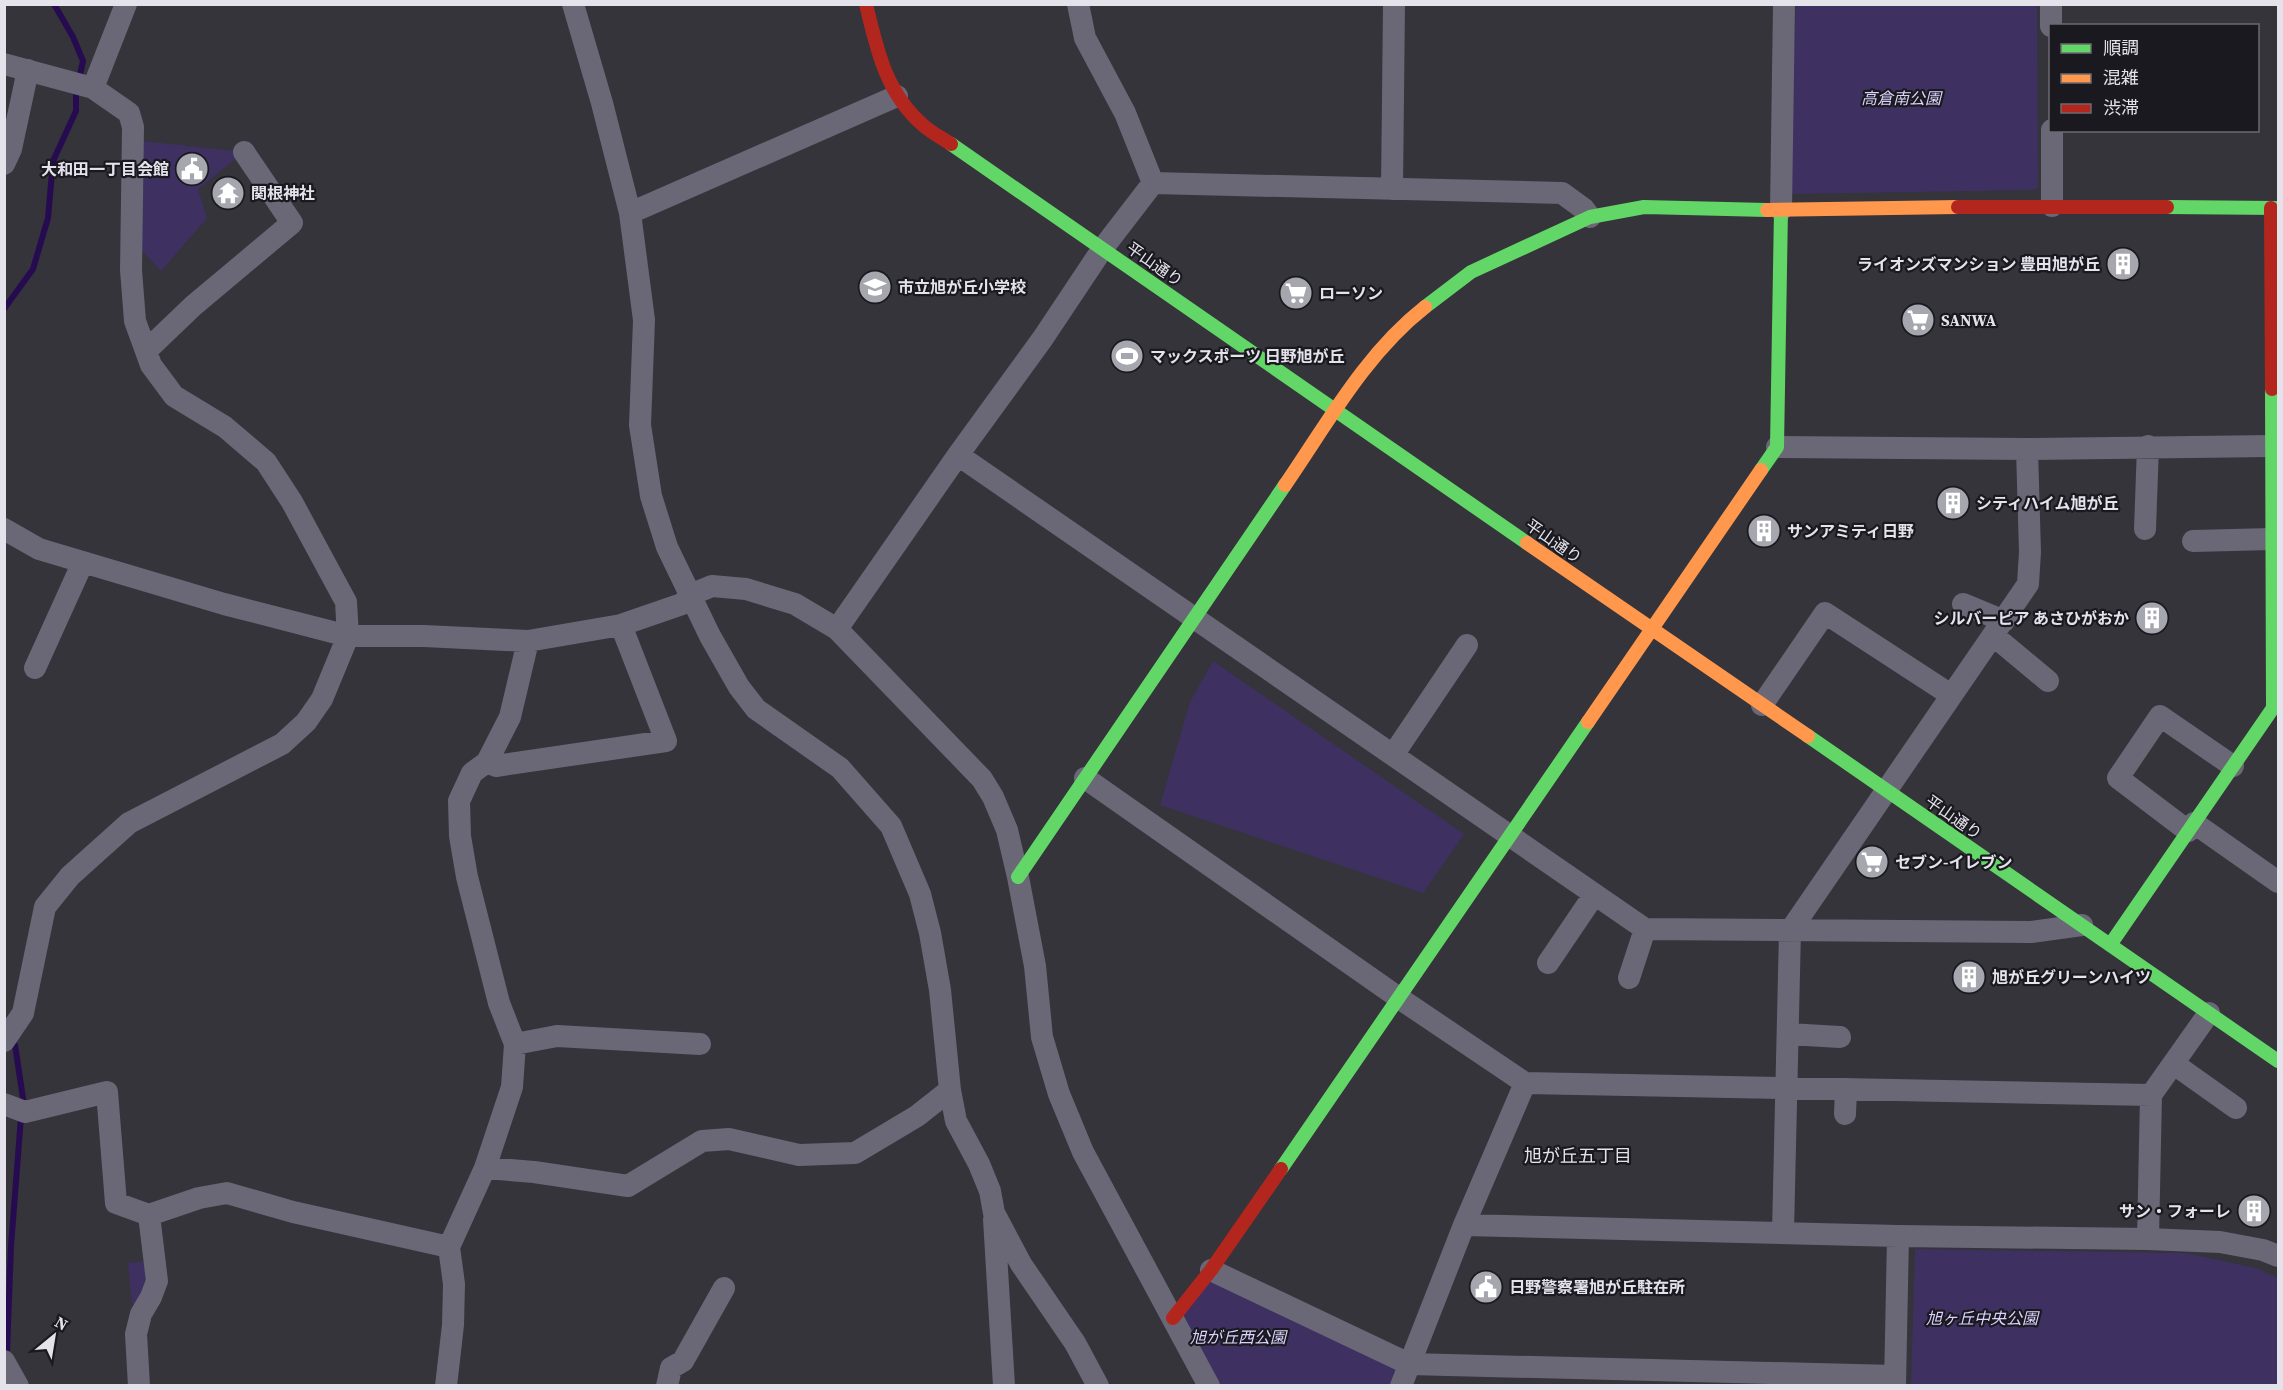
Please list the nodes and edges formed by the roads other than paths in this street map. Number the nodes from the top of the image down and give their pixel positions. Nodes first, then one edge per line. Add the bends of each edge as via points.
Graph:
1 (126, 4) edge
2 (573, 4) edge
3 (866, 4) edge
4 (1077, 4) edge
5 (1394, 4) edge
6 (1784, 4) edge
7 (2051, 4) edge
8 (2051, 24) edge
9 (4, 64) edge
10 (28, 70) junction
11 (93, 88) junction
12 (897, 96) junction
13 (2052, 132) edge
14 (244, 152) dead end
15 (4, 164) edge
16 (1153, 183) junction
17 (1392, 189) junction
18 (2052, 206) junction
19 (2275, 208) edge
20 (1781, 210) junction
21 (630, 213) junction
22 (1590, 217) junction
23 (1103, 248) junction
24 (146, 351) junction
25 (1336, 410) junction
26 (2148, 446) junction
27 (2272, 446) junction
28 (1777, 447) junction
29 (2027, 449) junction
30 (957, 455) junction
31 (4, 529) edge
32 (2145, 529) dead end
33 (2272, 539) junction
34 (2193, 542) dead end
35 (83, 561) junction
36 (690, 595) junction
37 (1963, 604) dead end
38 (1194, 617) junction
39 (621, 625) junction
40 (1999, 628) junction
41 (837, 629) junction
42 (1653, 629) junction
43 (348, 636) junction
44 (528, 641) junction
45 (1467, 645) dead end
46 (35, 668) dead end
47 (2048, 681) dead end
48 (1951, 695) junction
49 (1762, 705) junction
50 (2276, 710) edge
51 (1392, 755) junction
52 (487, 762) junction
53 (2233, 766) junction
54 (1085, 778) junction
55 (1887, 791) junction
56 (2191, 827) junction
57 (1510, 836) junction
58 (1018, 877) junction
59 (2278, 882) edge
60 (1594, 895) junction
61 (2082, 925) junction
62 (1645, 929) junction
63 (1790, 931) junction
64 (2110, 945) junction
65 (1548, 963) dead end
66 (1629, 978) dead end
67 (1399, 998) junction
68 (2209, 1013) junction
69 (1788, 1034) junction
70 (1840, 1037) dead end
71 (4, 1041) edge
72 (515, 1044) junction
73 (700, 1044) dead end
74 (2278, 1061) edge
75 (2174, 1064) junction
76 (1525, 1083) junction
77 (1787, 1088) junction
78 (1846, 1089) junction
79 (950, 1090) junction
80 (2151, 1095) junction
81 (4, 1104) edge
82 (2236, 1108) dead end
83 (1845, 1113) dead end
84 (485, 1168) junction
85 (994, 1213) junction
86 (149, 1215) junction
87 (1464, 1225) junction
88 (1783, 1232) junction
89 (1898, 1236) junction
90 (2148, 1239) junction
91 (449, 1247) junction
92 (2278, 1256) edge
93 (1210, 1270) junction
94 (724, 1288) dead end
95 (1173, 1318) junction
96 (4, 1361) edge
97 (1409, 1364) junction
98 (1895, 1381) edge
99 (18, 1386) edge
100 (139, 1386) edge
101 (446, 1386) edge
102 (667, 1386) edge
103 (1004, 1386) edge
104 (1098, 1386) edge
105 (1209, 1386) edge
106 (1401, 1386) edge

1 - 11 street
2 - 21 street
3 - 12 street, 平山通り via 879,59
4 - 16 street via 1085,38 1125,113
5 - 17 street
6 - 20 street
7 - 8 street
9 - 10 street
10 - 11 street
10 - 15 street via 11,149
11 - 24 street via 129,113 133,127 131,270 135,321
12 - 21 street
12 - 23 street, 平山通り via 923,125
13 - 18 street
14 - 24 street via 292,223
16 - 17 street
16 - 23 street
17 - 22 street via 1562,193
18 - 19 street
18 - 20 street
19 - 27 street
20 - 22 street via 1644,207
20 - 28 street
21 - 36 street via 644,320 640,425 651,496 667,547
22 - 25 street via 1471,272 1392,338 1370,361
23 - 25 street, 平山通り
23 - 30 street
24 - 43 street via 151,365 174,396 225,426 266,462 346,602
25 - 38 street
25 - 42 street, 平山通り
26 - 27 street
26 - 29 street
26 - 32 street
27 - 33 street
28 - 29 street
28 - 42 street
29 - 40 street via 2028,584
30 - 38 street
30 - 41 street
31 - 35 street via 39,549
33 - 34 street
33 - 50 street
35 - 43 street
35 - 46 street
36 - 39 street via 681,604
36 - 41 street via 712,586 746,588 795,604
36 - 79 street via 739,687 756,709 840,768 891,826 920,894 930,933
37 - 40 street
38 - 51 street
38 - 54 street
39 - 44 street
39 - 52 street via 666,741 496,766
40 - 47 street
40 - 48 street
41 - 58 street via 982,779 1007,830
42 - 49 street, 平山通り
42 - 57 street
43 - 44 street
43 - 71 street via 322,699 306,722 282,744 129,824 70,876 45,907 23,1013
44 - 52 street via 510,717
45 - 51 street
48 - 49 street via 1825,613
48 - 55 street
49 - 55 street, 平山通り
50 - 53 street
51 - 57 street
52 - 72 street via 472,773 459,801 460,836 499,1003
53 - 56 street
53 - 56 street via 2160,716 2118,778
54 - 58 street
54 - 67 street
55 - 61 street, 平山通り
55 - 63 street
56 - 59 street
56 - 64 street
57 - 60 street
57 - 67 street
58 - 95 street via 1035,966 1042,1037 1059,1094 1083,1152
60 - 62 street
60 - 65 street
61 - 63 street via 2031,932
61 - 64 street, 平山通り
62 - 63 street
62 - 66 street
63 - 69 street
64 - 68 street, 平山通り
67 - 76 street
67 - 93 street
68 - 74 street, 平山通り
68 - 75 street
69 - 70 street
69 - 77 street
72 - 73 street via 557,1036
72 - 84 street via 512,1086
75 - 80 street
75 - 82 street
76 - 77 street
76 - 87 street
77 - 78 street
77 - 88 street
78 - 80 street
78 - 83 street
79 - 84 street via 917,1116 855,1153 799,1155 729,1139 702,1141 628,1186
79 - 85 street via 956,1121 979,1164
80 - 90 street
81 - 86 street via 25,1112 107,1092 116,1203
84 - 91 street
85 - 103 street
85 - 104 street via 1021,1264 1075,1343
86 - 91 street via 227,1193
86 - 100 street via 157,1281 136,1334
87 - 88 street
87 - 97 street
88 - 89 street
89 - 90 street
89 - 98 street
90 - 92 street via 2220,1242
91 - 101 street via 454,1284
93 - 95 street
93 - 97 street
94 - 102 street via 683,1360 670,1368
95 - 105 street
96 - 99 street
97 - 98 street
97 - 106 street

